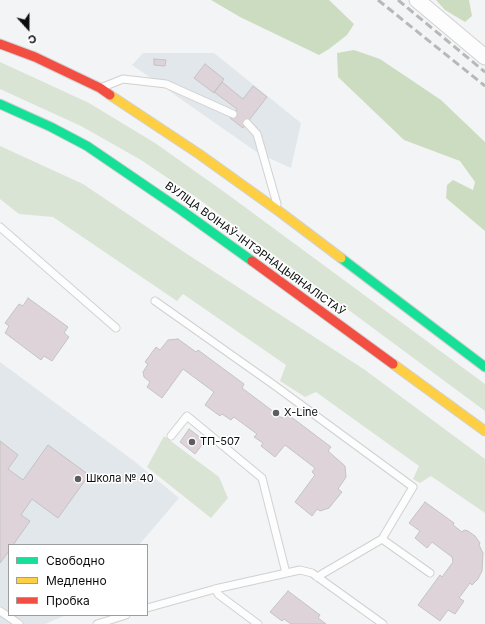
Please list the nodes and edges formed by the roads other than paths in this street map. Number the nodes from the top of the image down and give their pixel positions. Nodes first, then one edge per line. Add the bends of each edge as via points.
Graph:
1 (417, 0) edge
2 (0, 44) edge
3 (485, 57) edge
4 (100, 88) junction
5 (0, 104) edge
6 (233, 114) dead end
7 (247, 123) dead end
8 (280, 212) junction
9 (0, 226) edge
10 (156, 301) dead end
11 (116, 328) dead end
12 (485, 367) edge
13 (485, 431) edge
14 (172, 436) dead end
15 (382, 539) junction
16 (286, 573) junction
17 (430, 574) dead end
18 (317, 577) junction
19 (215, 589) junction
20 (148, 608) edge
21 (0, 611) edge
22 (123, 616) edge
23 (19, 624) edge
24 (97, 624) edge
25 (258, 624) edge
26 (383, 624) edge

1 - 3 street
2 - 4 main road via 35,57
4 - 6 lane via 123,79 166,84
4 - 8 main road
5 - 13 main road, ВУЛІЦА ВОІНАЎ-ІНТЭРНАЦЫЯНАЛІСТАЎ via 87,146 163,197
7 - 8 lane via 257,134
8 - 12 main road
9 - 11 lane
10 - 15 lane via 413,487
14 - 16 lane via 187,416 262,478
15 - 17 lane
15 - 18 lane
16 - 18 lane via 300,570
16 - 19 lane
18 - 26 lane
19 - 20 lane
19 - 25 lane via 219,596
21 - 23 lane
22 - 24 lane

